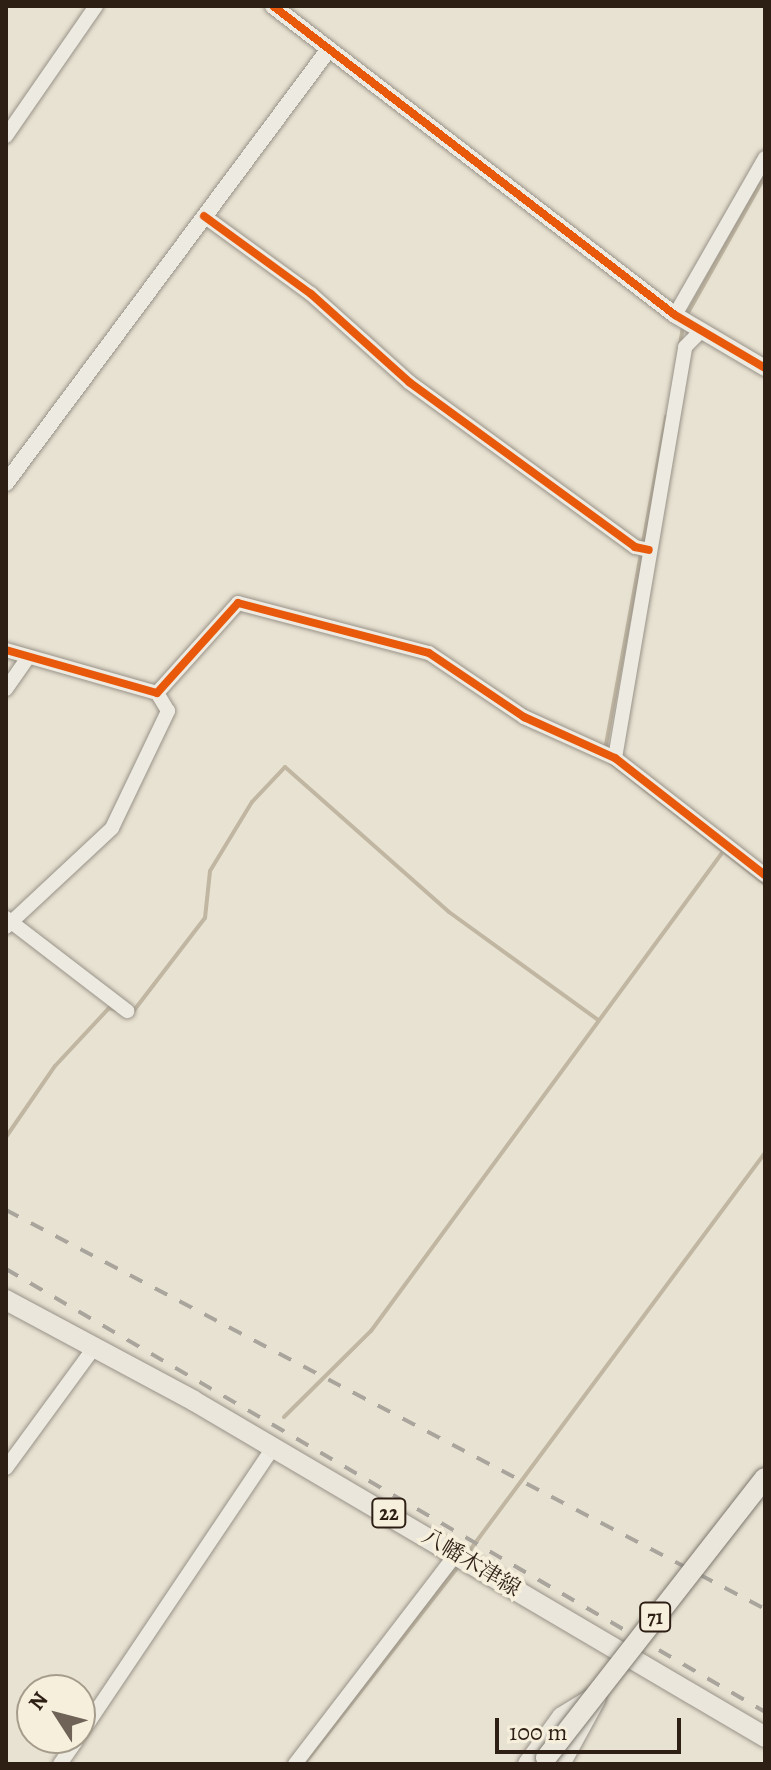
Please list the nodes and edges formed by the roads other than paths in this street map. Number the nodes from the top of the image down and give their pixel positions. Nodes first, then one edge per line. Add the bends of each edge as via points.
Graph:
1 (96, 6) edge
2 (273, 6) edge
3 (329, 49) junction
4 (6, 136) edge
5 (765, 158) edge
6 (204, 216) junction
7 (675, 315) junction
8 (702, 330) junction
9 (765, 368) edge
10 (6, 483) edge
11 (649, 550) junction
12 (6, 650) edge
13 (26, 660) junction
14 (6, 689) edge
15 (157, 693) junction
16 (615, 758) junction
17 (765, 875) edge
18 (7, 922) edge
19 (127, 1011) dead end
20 (6, 1300) edge
21 (96, 1345) junction
22 (273, 1448) junction
23 (6, 1468) edge
24 (765, 1478) edge
25 (456, 1554) junction
26 (627, 1657) junction
27 (597, 1696) junction
28 (96, 1711) edge
29 (765, 1737) edge
30 (544, 1762) edge
31 (295, 1764) edge

1 - 4 street
2 - 3 street
3 - 6 street
3 - 7 street
5 - 7 street
6 - 10 street
6 - 11 street via 311,294 409,382 635,547
7 - 8 street
8 - 9 street
8 - 11 street via 685,347
11 - 16 street
12 - 13 street
13 - 14 street
13 - 15 street via 85,668
15 - 16 street via 238,603 429,653 524,717
15 - 18 street via 168,711 112,828
16 - 17 street
18 - 19 street
20 - 21 main road, 八幡木津線 / 22
21 - 22 main road, 八幡木津線 / 22
21 - 23 street
22 - 25 main road, 八幡木津線 / 22
22 - 28 street
24 - 30 main road, 71, bridge
25 - 26 main road, 八幡木津線 / 22
25 - 31 street
26 - 27 main road, 71
26 - 29 main road, 八幡木津線 / 22
27 - 30 main road, 71
27 - 30 main road, 71 via 562,1717

